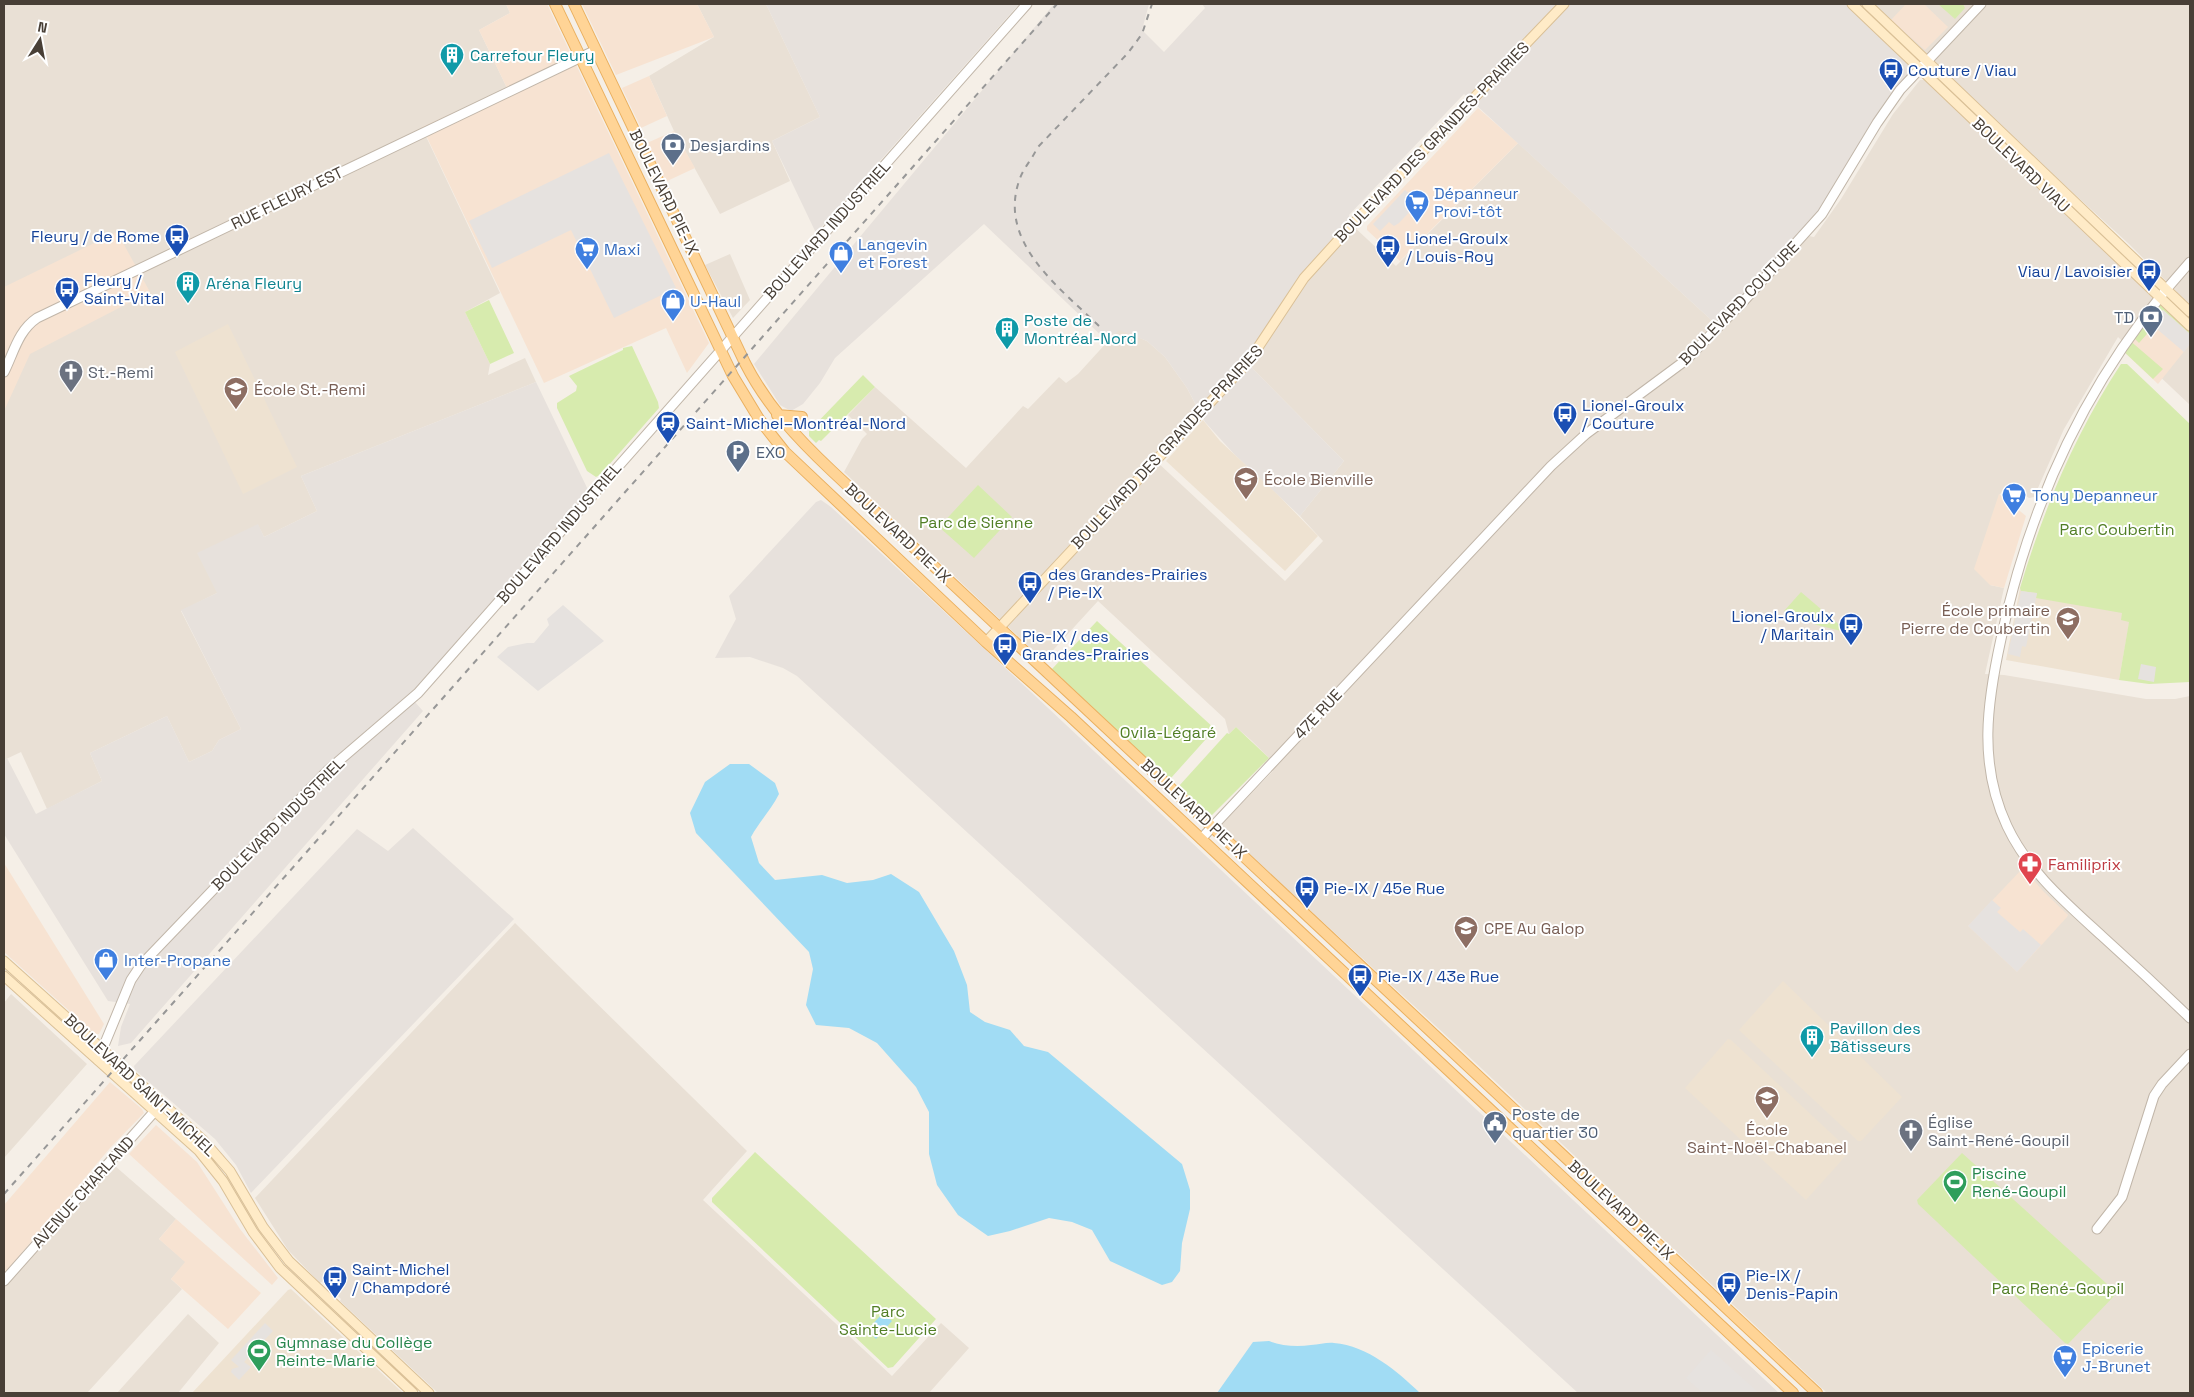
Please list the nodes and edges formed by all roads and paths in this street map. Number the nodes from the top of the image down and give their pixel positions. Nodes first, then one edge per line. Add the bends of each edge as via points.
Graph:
1 (555, 4) edge
2 (574, 4) edge
3 (1027, 4) edge
4 (1564, 4) edge
5 (1852, 4) edge
6 (1867, 4) edge
7 (1981, 4) edge
8 (596, 50) junction
9 (580, 57) junction
10 (1927, 61) junction
11 (1920, 68) junction
12 (2190, 262) edge
13 (2166, 289) junction
14 (2159, 297) junction
15 (2190, 312) edge
16 (2190, 326) edge
17 (733, 336) junction
18 (721, 350) junction
19 (4, 372) edge
20 (778, 415) junction
21 (802, 417) dead end
22 (1436, 588) joint
23 (999, 628) junction
24 (986, 642) junction
25 (1212, 826) junction
26 (1201, 838) junction
27 (4, 961) edge
28 (4, 976) edge
29 (2190, 1018) edge
30 (102, 1050) junction
31 (2190, 1054) edge
32 (98, 1060) junction
33 (162, 1103) junction
34 (155, 1111) junction
35 (2097, 1229) dead end
36 (4, 1281) edge
37 (413, 1393) edge
38 (429, 1393) edge
39 (1793, 1393) edge
40 (1817, 1393) edge

1 - 9 main road, BOULEVARD PIE-IX
2 - 8 main road, BOULEVARD PIE-IX
3 - 17 street, BOULEVARD INDUSTRIEL
4 - 23 main road, BOULEVARD DES GRANDES-PRAIRIES via 1304,278 1249,361
5 - 11 main road, BOULEVARD VIAU
6 - 10 main road, BOULEVARD VIAU
7 - 10 street, BOULEVARD COUTURE
8 - 9 street, RUE FLEURY EST
8 - 17 main road, BOULEVARD PIE-IX
9 - 18 main road, BOULEVARD PIE-IX
9 - 19 street, RUE FLEURY EST via 37,318 19,337
10 - 11 street, BOULEVARD COUTURE
10 - 13 main road, BOULEVARD VIAU
11 - 14 main road, BOULEVARD VIAU
11 - 22 street, BOULEVARD COUTURE via 1888,107 1822,214 1742,303 1674,370 1571,446
12 - 13 street
13 - 14 street
13 - 15 main road, BOULEVARD VIAU
14 - 16 main road, BOULEVARD VIAU
14 - 29 street via 2111,364 2060,456 2023,551 2010,595 1987,720 1990,774 1998,805 2019,848 2050,886
17 - 18 street, BOULEVARD INDUSTRIEL
17 - 20 main road, BOULEVARD PIE-IX via 757,384
18 - 24 main road, BOULEVARD PIE-IX via 749,405 785,452
18 - 30 street, BOULEVARD INDUSTRIEL via 418,693 327,771 141,965 131,980
20 - 21 main road
20 - 23 main road, BOULEVARD PIE-IX via 808,448
22 - 25 street, 47E RUE
23 - 24 main road, BOULEVARD DES GRANDES-PRAIRIES
23 - 25 main road, BOULEVARD PIE-IX
24 - 26 main road, BOULEVARD PIE-IX
25 - 26 street, 47E RUE
25 - 40 main road, BOULEVARD PIE-IX
26 - 39 main road, BOULEVARD PIE-IX
27 - 30 main road, BOULEVARD SAINT-MICHEL
28 - 32 main road, BOULEVARD SAINT-MICHEL
30 - 32 street, BOULEVARD INDUSTRIEL
30 - 33 main road, BOULEVARD SAINT-MICHEL
31 - 35 street via 2158,1089 2122,1197
32 - 34 main road, BOULEVARD SAINT-MICHEL
33 - 34 street, AVENUE CHARLAND
33 - 38 main road, BOULEVARD SAINT-MICHEL via 204,1140 222,1161 266,1232 293,1266
34 - 36 street, AVENUE CHARLAND
34 - 37 main road, BOULEVARD SAINT-MICHEL via 215,1169 253,1232 284,1273

